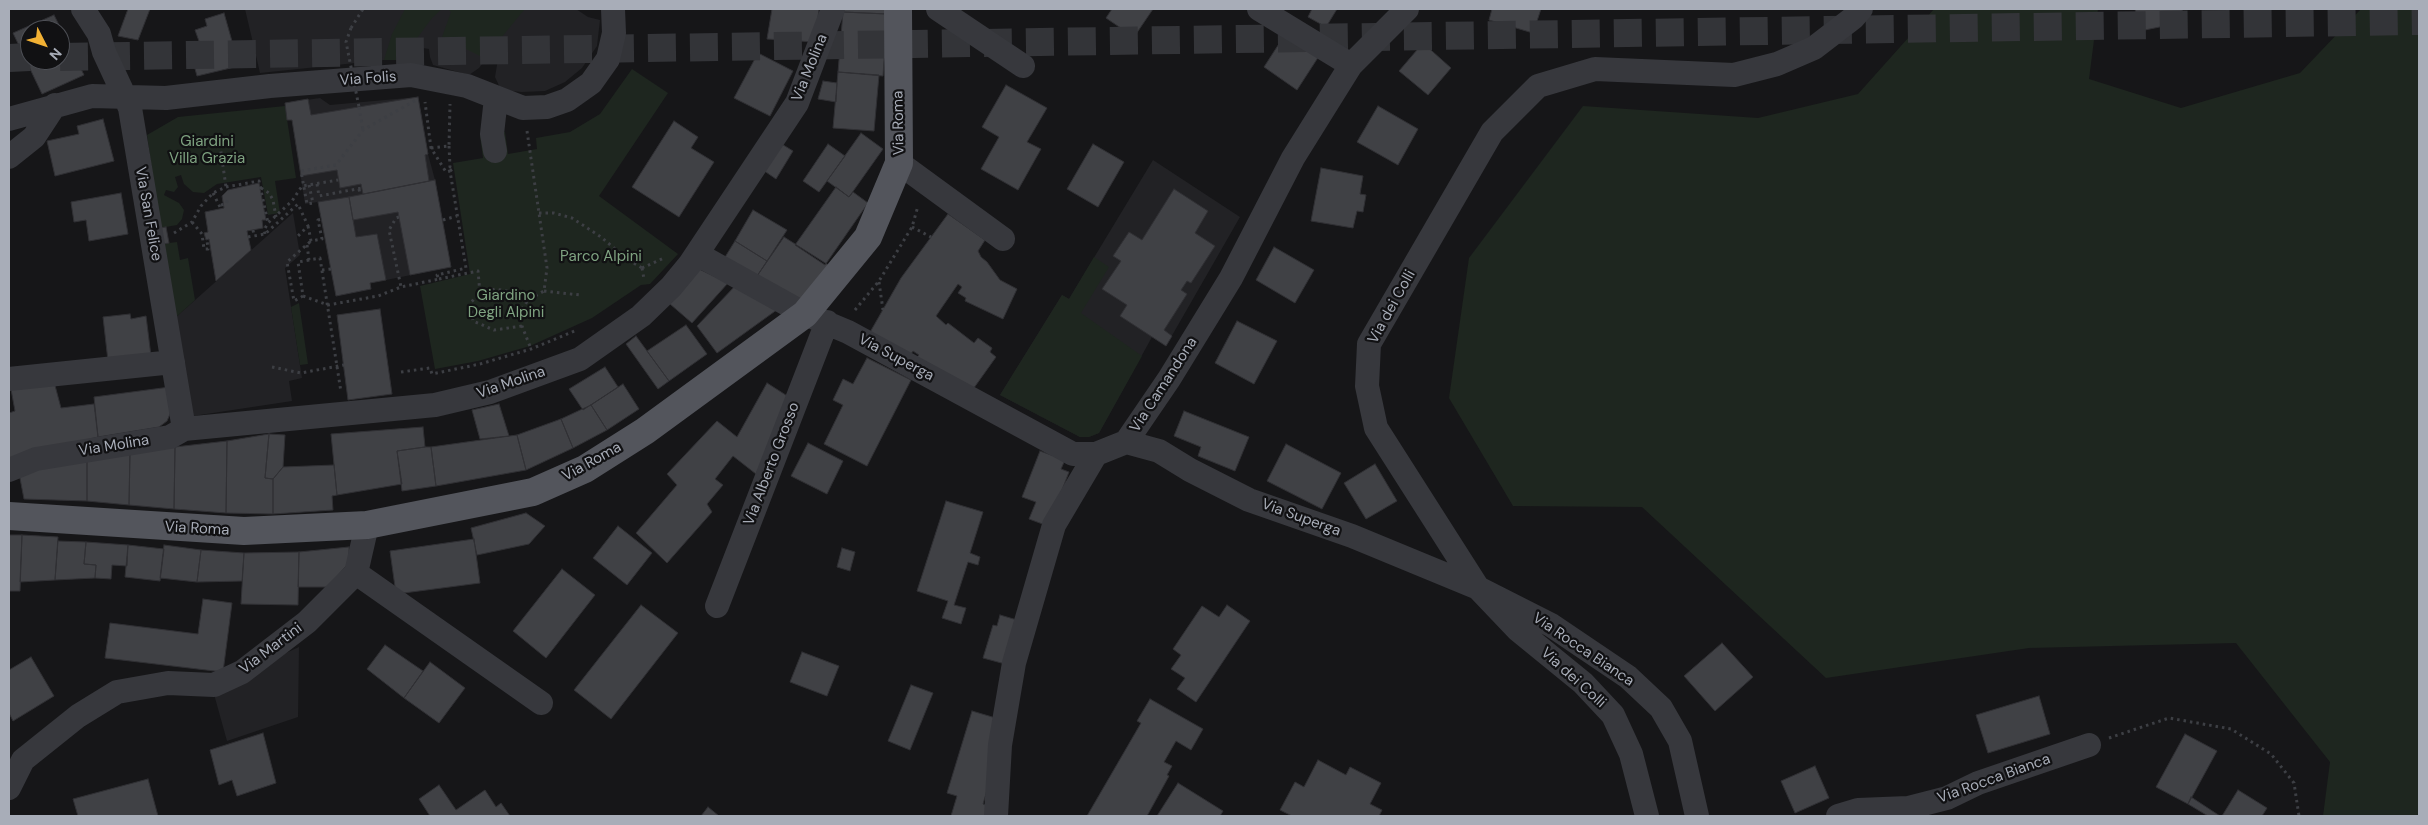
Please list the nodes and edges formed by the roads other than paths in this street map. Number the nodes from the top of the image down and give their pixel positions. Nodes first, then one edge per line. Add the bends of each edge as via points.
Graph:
1 (83, 9) edge
2 (613, 9) edge
3 (833, 9) edge
4 (898, 9) edge
5 (938, 9) edge
6 (1259, 9) edge
7 (1407, 9) edge
8 (1861, 9) edge
9 (1351, 65) junction
10 (1023, 66) dead end
11 (124, 98) junction
12 (496, 98) junction
13 (55, 105) junction
14 (9, 119) edge
15 (495, 151) dead end
16 (9, 157) edge
17 (899, 163) junction
18 (1002, 239) dead end
19 (698, 254) junction
20 (826, 323) junction
21 (173, 362) junction
22 (9, 379) edge
23 (184, 429) junction
24 (1126, 442) junction
25 (1096, 454) junction
26 (9, 470) edge
27 (9, 516) edge
28 (367, 525) junction
29 (356, 573) junction
30 (1478, 588) junction
31 (716, 606) dead end
32 (541, 703) dead end
33 (2089, 745) road end
34 (9, 788) edge
35 (996, 816) edge
36 (1647, 816) edge
37 (1698, 816) edge
38 (1838, 816) edge

1 - 11 street, Via San Felice via 99,34
2 - 12 street, Via Folis via 614,32 608,59 591,83 567,100 548,107 523,108
3 - 19 street, Via Molina via 797,103
4 - 17 main road, Via Roma
5 - 10 street
6 - 9 street
7 - 9 street, Via Camandona
8 - 30 street, Via dei Colli via 1814,48 1777,64 1734,76 1595,68 1538,86 1492,132 1369,344 1368,378 1376,428
9 - 24 street, Via Camandona via 1293,158 1232,278 1170,379
11 - 12 street, Via Folis via 166,98 411,75 467,86
11 - 13 street, Via Folis via 92,96
11 - 21 street, Via San Felice via 130,108
12 - 15 street via 492,134
13 - 14 street, Via Folis
13 - 16 street via 34,137
17 - 18 street
17 - 20 main road, Via Roma via 868,237
19 - 20 street, Via Superga
19 - 23 street, Via Molina via 641,316 580,359 490,392 435,405 223,421
20 - 25 street, Via Superga via 1074,454
20 - 28 main road, Via Roma via 585,469 533,492
20 - 31 street, Via Alberto Grosso
21 - 22 street
21 - 23 street, Via San Felice
23 - 26 street, Via Molina via 170,437 36,459
24 - 25 street, Via Camandona
24 - 30 street, Via Superga via 1159,451 1249,500 1352,536
25 - 35 street via 1054,525 1014,663 1000,745
27 - 28 main road, Via Roma via 244,531
28 - 29 street
29 - 32 street
29 - 34 street, Via Martini via 306,622 242,672 214,685 168,683 117,692 94,706 23,760
30 - 36 street, Via dei Colli via 1518,630 1583,683 1613,715 1631,754
30 - 37 street, Via Rocca Bianca via 1551,625 1628,677 1661,708 1680,741
33 - 38 street, Via Rocca Bianca via 1978,783 1947,798 1908,808 1858,810

